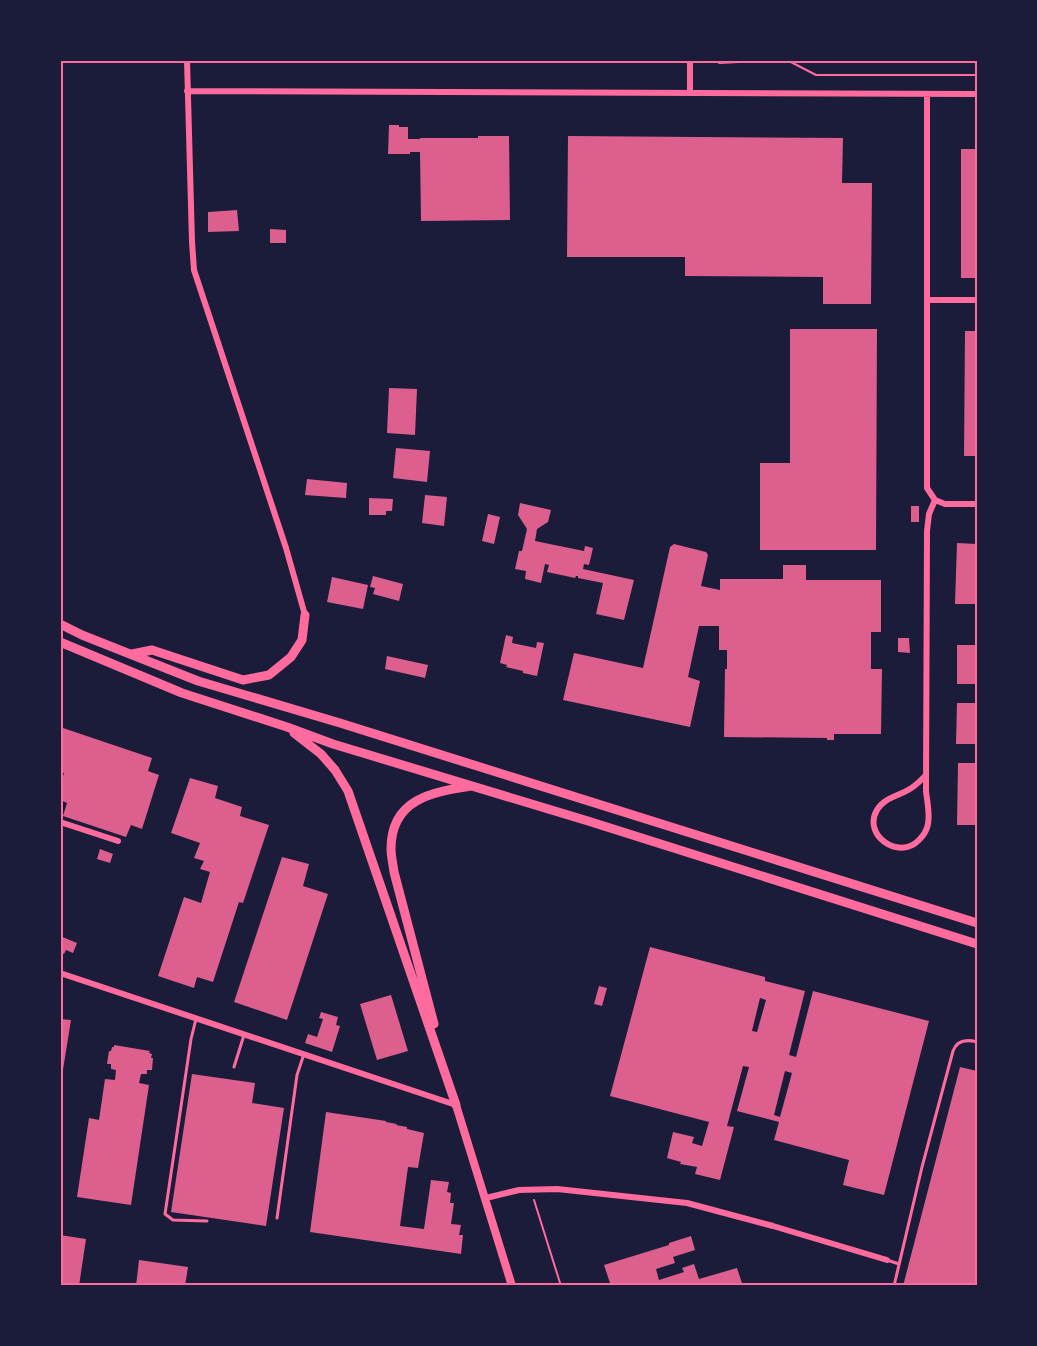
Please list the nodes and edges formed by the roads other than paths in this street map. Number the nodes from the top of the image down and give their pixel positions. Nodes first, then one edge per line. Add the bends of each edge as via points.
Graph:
1 (187, 60) edge
2 (690, 60) edge
3 (187, 91) junction
4 (690, 92) junction
5 (927, 94) junction
6 (977, 94) edge
7 (927, 300) junction
8 (977, 300) edge
9 (935, 500) junction
10 (977, 504) edge
11 (305, 615) joint
12 (60, 624) edge
13 (60, 642) edge
14 (131, 654) junction
15 (286, 727) junction
16 (926, 774) junction
17 (474, 786) junction
18 (60, 822) edge
19 (118, 842) dead end
20 (977, 923) edge
21 (977, 944) edge
22 (60, 973) edge
23 (196, 1019) junction
24 (244, 1035) junction
25 (977, 1042) edge
26 (304, 1054) junction
27 (234, 1067) dead end
28 (456, 1105) junction
29 (486, 1198) junction
30 (277, 1218) dead end
31 (207, 1221) dead end
32 (887, 1260) joint
33 (899, 1264) junction
34 (512, 1286) edge
35 (894, 1286) edge

1 - 3 street
2 - 4 street
3 - 4 street
3 - 11 street via 194,270
4 - 5 street
5 - 6 street
5 - 7 street
7 - 8 street
7 - 9 street via 927,488
9 - 10 street via 945,504
9 - 16 street via 927,531
11 - 14 highway via 302,640 291,657 269,675 243,680 152,650
12 - 14 highway
13 - 15 highway via 182,693
14 - 20 highway via 198,681
15 - 17 highway
15 - 28 highway via 321,754 348,791
16 - 16 street via 918,784 890,798 876,811 875,831 887,844 904,848 925,834
17 - 21 highway
17 - 28 highway via 414,801 402,812 391,847 394,872
18 - 19 street
22 - 23 street
23 - 24 street
23 - 31 lane via 165,1214 173,1220
24 - 26 street
24 - 27 lane
25 - 33 lane via 962,1041 953,1051
26 - 28 street
26 - 30 lane via 297,1075
28 - 29 main road
29 - 32 street via 519,1190 557,1189 687,1203
29 - 34 main road
32 - 33 lane
33 - 35 lane

